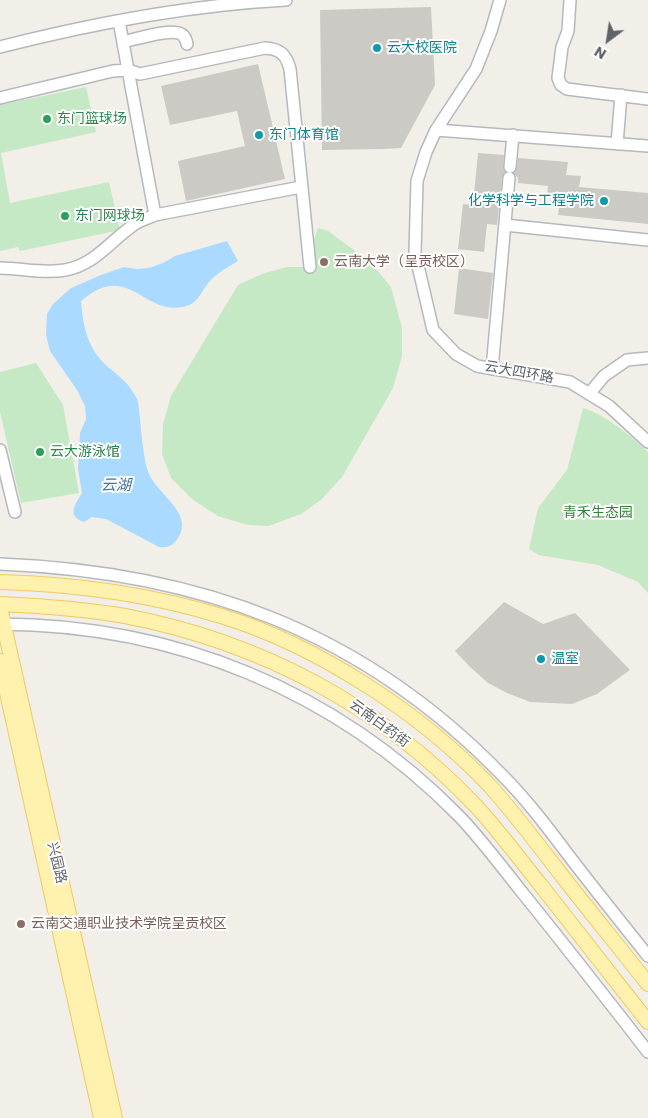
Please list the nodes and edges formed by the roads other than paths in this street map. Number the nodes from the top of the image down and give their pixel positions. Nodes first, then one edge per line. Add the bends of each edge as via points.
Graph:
1 (286, 0) edge
2 (500, 0) edge
3 (570, 0) edge
4 (119, 21) junction
5 (124, 42) junction
6 (188, 44) dead end
7 (0, 47) edge
8 (128, 70) junction
9 (622, 95) junction
10 (0, 98) edge
11 (648, 98) edge
12 (436, 130) junction
13 (513, 135) junction
14 (617, 144) junction
15 (648, 146) edge
16 (301, 187) junction
17 (155, 214) junction
18 (505, 225) junction
19 (648, 240) edge
20 (310, 267) dead end
21 (0, 268) edge
22 (648, 358) edge
23 (492, 369) junction
24 (589, 394) junction
25 (648, 442) edge
26 (0, 450) edge
27 (15, 512) dead end
28 (0, 564) edge
29 (0, 582) edge
30 (0, 606) edge
31 (2, 624) edge
32 (0, 661) edge
33 (648, 956) edge
34 (648, 984) edge
35 (648, 1022) edge
36 (648, 1052) edge
37 (101, 1118) edge
38 (115, 1118) edge

1 - 4 street via 174,10
2 - 12 street, 云大四环路 via 476,69
3 - 9 street via 568,31 562,47 558,78 561,85 567,89
4 - 5 street
4 - 7 street
5 - 6 street via 172,32 181,34
5 - 8 street
8 - 10 street
8 - 16 street via 140,74 265,48 282,52 290,69
8 - 17 street
9 - 11 street
9 - 14 street
12 - 13 street
12 - 23 street, 云大四环路 via 417,181 415,252 432,330 456,354 477,366
13 - 14 street
13 - 18 street
14 - 15 street
16 - 17 street
16 - 20 street
17 - 21 street via 135,224 84,264 67,270 43,272
18 - 19 street
18 - 23 street
22 - 24 street via 627,360 604,376
23 - 24 street, 云大四环路 via 570,382
24 - 25 street, 云大四环路 via 609,406
26 - 27 street
28 - 33 street via 91,570 194,591 257,611 315,636 369,666 421,701 504,777
29 - 34 main road, 云南白药街 via 44,583 165,600 223,616 279,638 340,669 392,702 489,786
30 - 31 main road, 兴园路
30 - 35 main road, 云南白药街 via 40,606 125,616 204,636 270,661 360,708 400,738 476,806
31 - 36 street via 88,630 178,649 275,684 339,719 420,779 459,817
31 - 38 main road, 兴园路
32 - 37 main road, 兴园路

